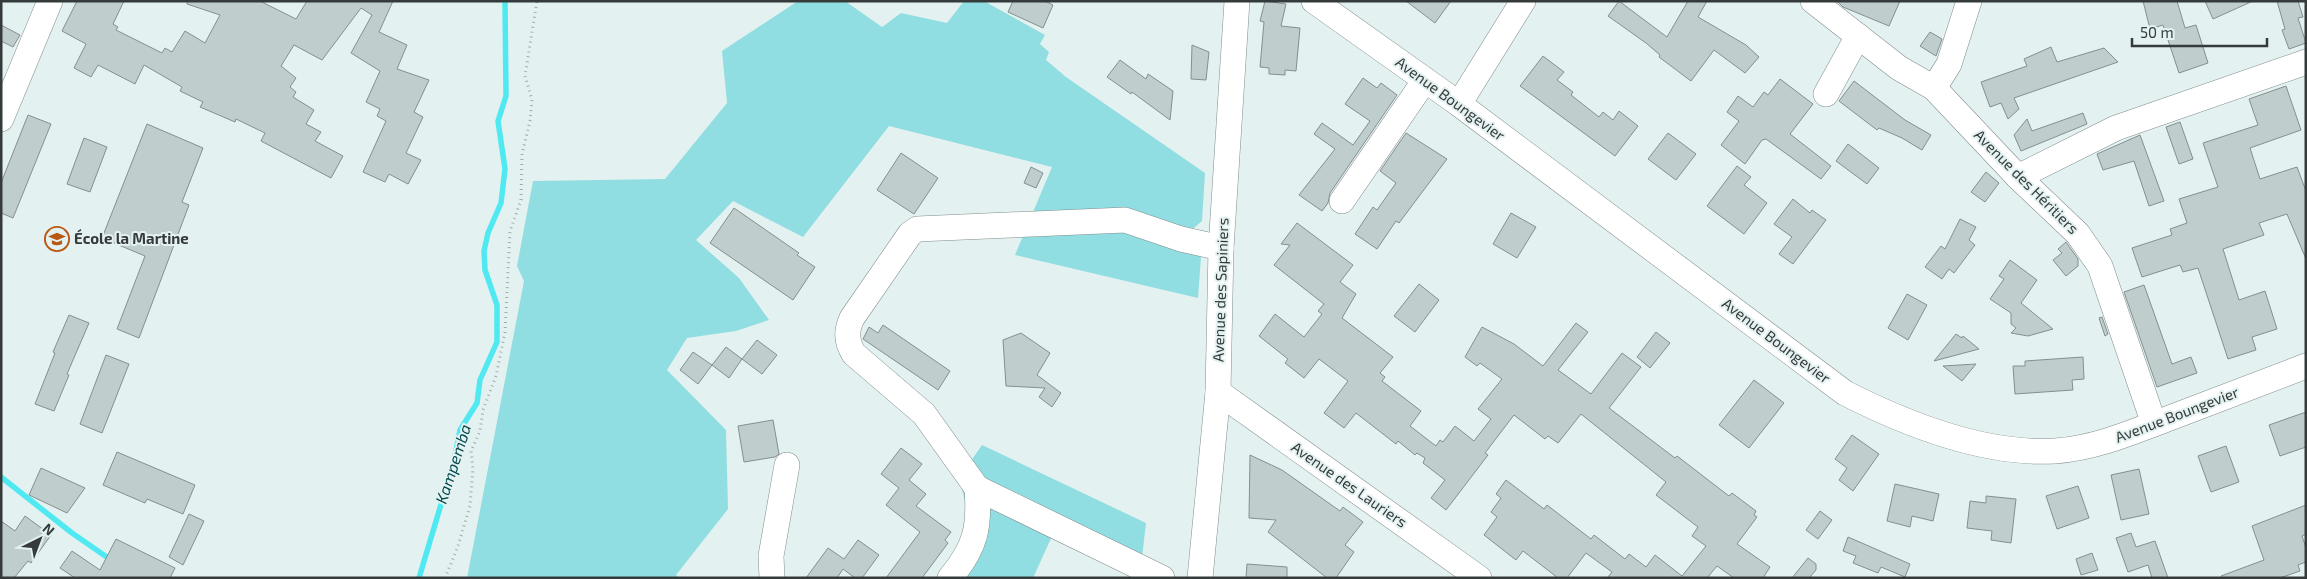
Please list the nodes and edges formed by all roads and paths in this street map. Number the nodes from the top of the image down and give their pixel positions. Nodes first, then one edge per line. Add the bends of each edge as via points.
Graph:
1 (50, 1) edge
2 (537, 1) edge
3 (1237, 1) edge
4 (1314, 1) edge
5 (1523, 1) edge
6 (1813, 1) edge
7 (1968, 1) edge
8 (1858, 36) junction
9 (2306, 62) edge
10 (1425, 80) junction
11 (1934, 88) junction
12 (1826, 94) dead end
13 (1459, 104) junction
14 (1, 119) edge
15 (2018, 177) junction
16 (1342, 201) dead end
17 (1221, 248) junction
18 (2306, 366) edge
19 (1218, 392) junction
20 (2154, 424) junction
21 (787, 465) dead end
22 (977, 488) junction
23 (445, 578) edge
24 (772, 578) edge
25 (950, 578) edge
26 (1162, 578) edge
27 (1200, 578) edge
28 (1479, 578) edge

1 - 14 street
2 - 23 path via 525,76 532,100 522,154 521,200 510,230 505,332 496,376 483,410 480,432 471,451 470,506
3 - 17 street, Avenue des Sapiniers
4 - 10 street, Avenue Boungevier
5 - 13 street
6 - 8 street, Avenue des Héritiers
7 - 11 street via 1949,64
8 - 11 street, Avenue des Héritiers via 1899,68
8 - 12 street
9 - 15 street via 2116,128
10 - 13 street, Avenue Boungevier
10 - 16 street
11 - 15 street, Avenue des Héritiers
13 - 20 street, Avenue Boungevier via 1845,393 1884,413 1926,428 2018,450 2055,451 2107,443
15 - 20 street, Avenue des Héritiers via 2078,234 2100,266
17 - 19 street, Avenue des Sapiniers
17 - 22 street via 1181,239 1125,220 929,227 910,234 852,318 848,327 848,345 854,354 924,414
18 - 20 street, Avenue Boungevier
19 - 27 street, Avenue des Sapiniers
19 - 28 street, Avenue des Lauriers
21 - 24 street via 771,556
22 - 25 street via 978,530 970,549
22 - 26 street

